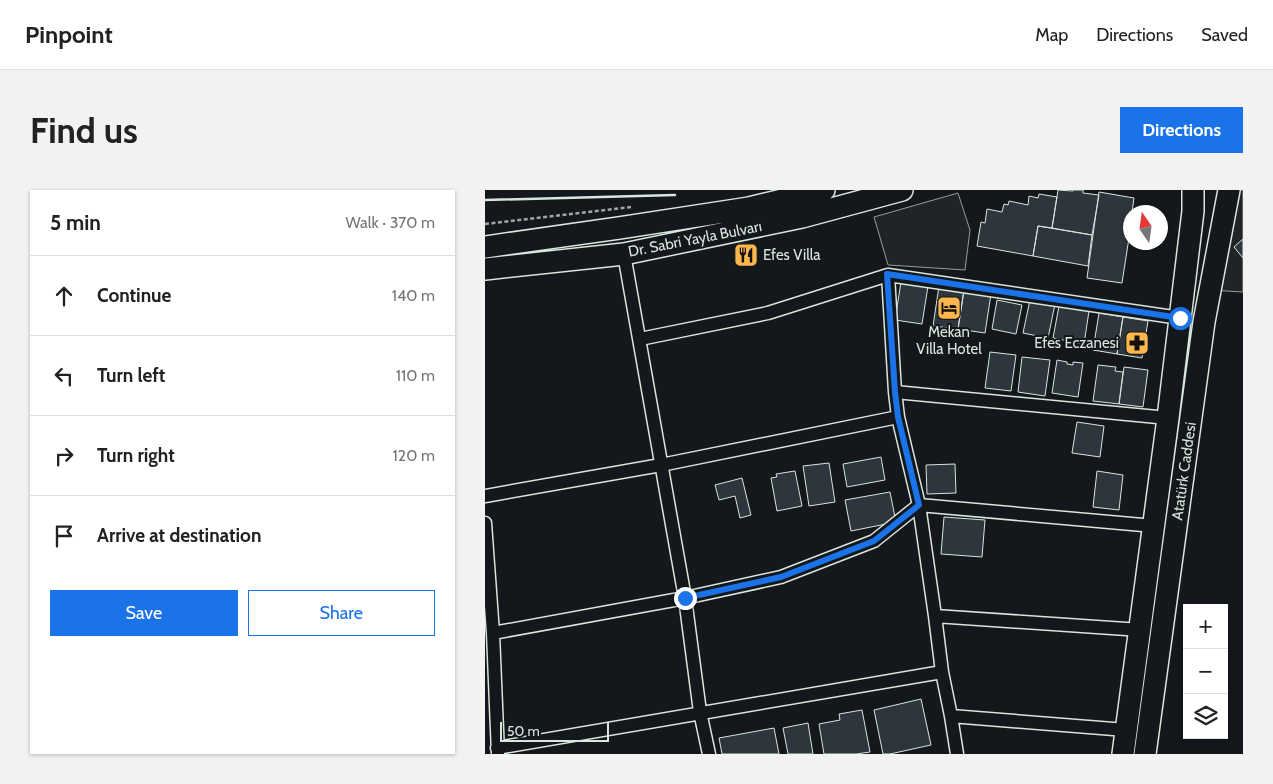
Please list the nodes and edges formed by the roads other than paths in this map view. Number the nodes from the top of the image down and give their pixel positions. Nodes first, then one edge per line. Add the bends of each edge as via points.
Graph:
1 (822, 190) edge
2 (902, 190) edge
3 (1193, 190) edge
4 (1229, 190) edge
5 (485, 247) edge
6 (624, 254) junction
7 (485, 269) edge
8 (887, 274) junction
9 (1180, 318) junction
10 (640, 339) junction
11 (895, 392) junction
12 (898, 417) junction
13 (1168, 418) junction
14 (661, 465) junction
15 (485, 496) edge
16 (919, 505) junction
17 (485, 523) edge
18 (1154, 526) junction
19 (685, 598) junction
20 (935, 616) junction
21 (1141, 630) junction
22 (493, 633) junction
23 (942, 672) junction
24 (700, 712) junction
25 (951, 716) junction
26 (1126, 730) junction
27 (497, 751) edge
28 (709, 754) edge
29 (957, 754) edge
30 (1123, 754) edge
31 (1145, 754) edge

1 - 5 highway, Dr. Sabri Yayla Bulvarı via 749,208
2 - 6 highway, Dr. Sabri Yayla Bulvarı via 803,218
3 - 9 highway, Atatürk Caddesi
4 - 31 highway, Atatürk Caddesi via 1204,322
6 - 7 highway, Dr. Sabri Yayla Bulvarı
6 - 10 street
8 - 9 street
8 - 10 street via 768,314
8 - 11 street
9 - 13 highway, Atatürk Caddesi
10 - 14 street
11 - 12 street
11 - 13 street
12 - 14 street
12 - 16 street
13 - 18 highway, Atatürk Caddesi
14 - 15 street
14 - 19 street
16 - 18 street
16 - 19 street via 874,541 781,577
16 - 20 street
17 - 22 street
18 - 21 highway, Atatürk Caddesi
19 - 22 street
19 - 24 street
20 - 21 street
20 - 23 street
21 - 26 highway, Atatürk Caddesi
22 - 27 street
23 - 24 street
23 - 25 street
24 - 27 street
24 - 28 street
25 - 26 street
25 - 29 street
26 - 30 highway, Atatürk Caddesi

